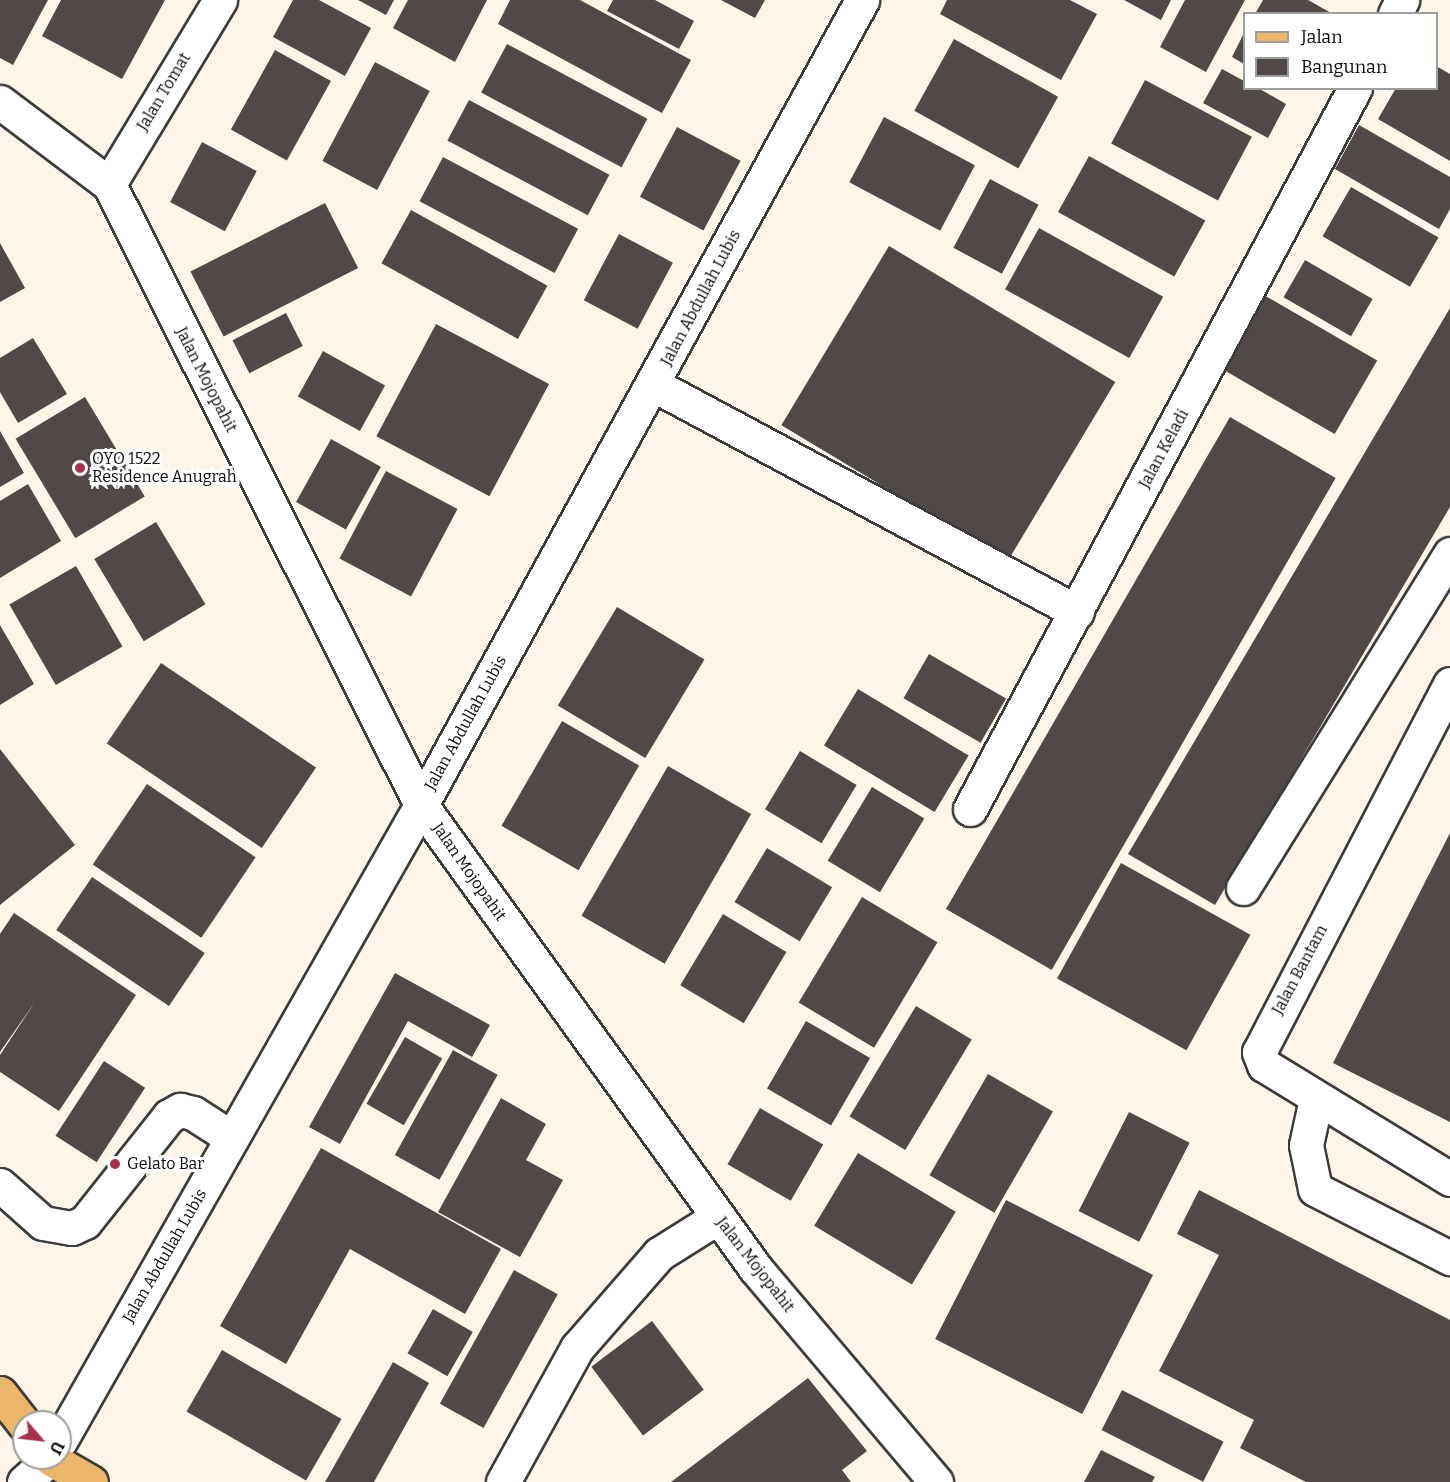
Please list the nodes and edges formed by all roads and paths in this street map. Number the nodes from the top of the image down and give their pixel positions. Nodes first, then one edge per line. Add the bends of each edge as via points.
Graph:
1 (220, 0) edge
2 (862, 0) edge
3 (1354, 90) edge
4 (0, 102) edge
5 (109, 184) junction
6 (654, 385) junction
7 (1450, 554) edge
8 (1077, 612) junction
9 (1450, 684) edge
10 (421, 805) junction
11 (970, 809) dead end
12 (1243, 888) dead end
13 (1316, 1099) junction
14 (232, 1138) junction
15 (1450, 1179) edge
16 (0, 1185) edge
17 (718, 1217) junction
18 (1450, 1258) edge
19 (0, 1393) edge
20 (13, 1410) edge
21 (72, 1420) edge
22 (37, 1470) edge
23 (70, 1470) edge
24 (24, 1482) edge
25 (91, 1482) edge
26 (503, 1482) edge
27 (936, 1482) edge

1 - 5 street, Jalan Tomat
2 - 6 street, Jalan Abdullah Lubis
3 - 8 street, Jalan Keladi
4 - 5 street, Jalan Mojopahit
5 - 10 street, Jalan Mojopahit
6 - 8 street
6 - 10 street, Jalan Abdullah Lubis
7 - 12 street
8 - 11 street, Jalan Keladi
9 - 13 street, Jalan Bantam via 1262,1041 1264,1065
10 - 14 street, Jalan Abdullah Lubis
10 - 17 street, Jalan Mojopahit
13 - 15 street, Jalan Bantam
13 - 18 street via 1306,1145 1315,1189
14 - 16 street via 193,1113 180,1110 169,1116 85,1222 72,1228 43,1223
14 - 21 street, Jalan Abdullah Lubis
17 - 26 street via 659,1254 577,1348
17 - 27 street, Jalan Mojopahit via 756,1269
19 - 20 main road
22 - 24 street
23 - 25 main road

